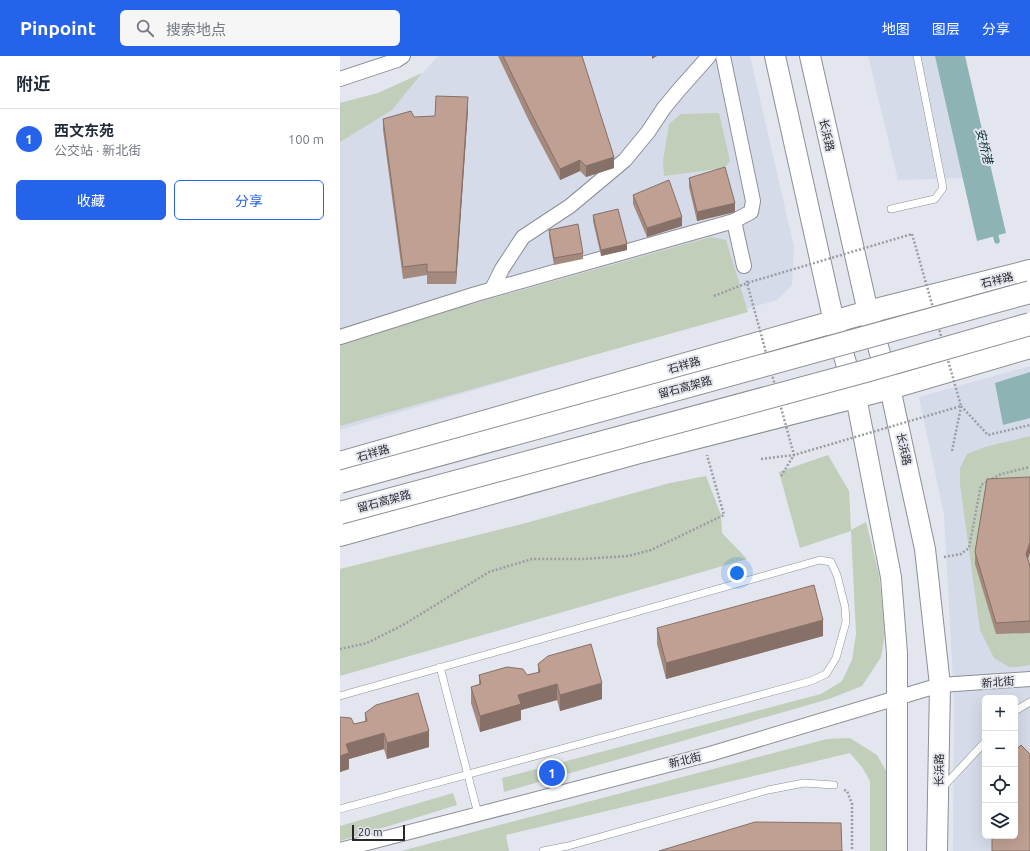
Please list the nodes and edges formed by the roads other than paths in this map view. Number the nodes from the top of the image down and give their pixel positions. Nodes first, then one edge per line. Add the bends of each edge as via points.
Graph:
1 (403, 56) edge
2 (709, 56) edge
3 (723, 56) edge
4 (775, 56) edge
5 (810, 56) edge
6 (917, 56) edge
7 (340, 79) edge
8 (891, 209) dead end
9 (734, 221) junction
10 (744, 266) road end
11 (1030, 272) edge
12 (492, 289) junction
13 (1030, 292) edge
14 (868, 312) junction
15 (834, 322) junction
16 (1030, 324) edge
17 (340, 337) edge
18 (1030, 347) edge
19 (890, 388) junction
20 (856, 396) junction
21 (340, 463) edge
22 (340, 482) edge
23 (340, 513) edge
24 (340, 535) edge
25 (440, 668) junction
26 (1030, 680) edge
27 (940, 685) junction
28 (340, 696) edge
29 (898, 698) junction
30 (1030, 702) edge
31 (1018, 709) edge
32 (982, 745) edge
33 (467, 775) junction
34 (834, 785) road end
35 (938, 792) junction
36 (340, 809) edge
37 (478, 814) junction
38 (569, 848) edge
39 (341, 850) edge
40 (543, 851) edge
41 (897, 851) edge
42 (937, 851) edge

1 - 7 street
2 - 12 street via 664,108 625,160 570,206 523,237
3 - 9 street via 753,201 751,212
4 - 15 main road
5 - 14 main road, 长浜路
6 - 8 lane via 943,188 935,199
9 - 10 street
9 - 12 street
11 - 14 main road, 石祥路
12 - 17 street
13 - 22 main road, 留石高架路, bridge
14 - 15 main road, 石祥路
14 - 19 main road, 长浜路
15 - 20 main road
15 - 21 main road, 石祥路
16 - 23 main road, 留石高架路, bridge
18 - 19 main road
19 - 20 main road
19 - 27 main road, 长浜路 via 925,549
20 - 24 main road
20 - 29 main road via 891,577
25 - 28 lane
25 - 33 lane
25 - 33 lane via 820,560 831,562 839,582 846,622 836,658 826,674 792,687
26 - 27 street, 新北街
27 - 29 street, 新北街
27 - 35 main road, 长浜路
29 - 37 street, 新北街 via 710,754
29 - 41 main road
30 - 31 lane
32 - 35 lane
33 - 36 lane
33 - 37 lane
34 - 38 lane via 804,783 768,790
35 - 42 main road, 长浜路
37 - 39 street, 新北街
38 - 40 lane

